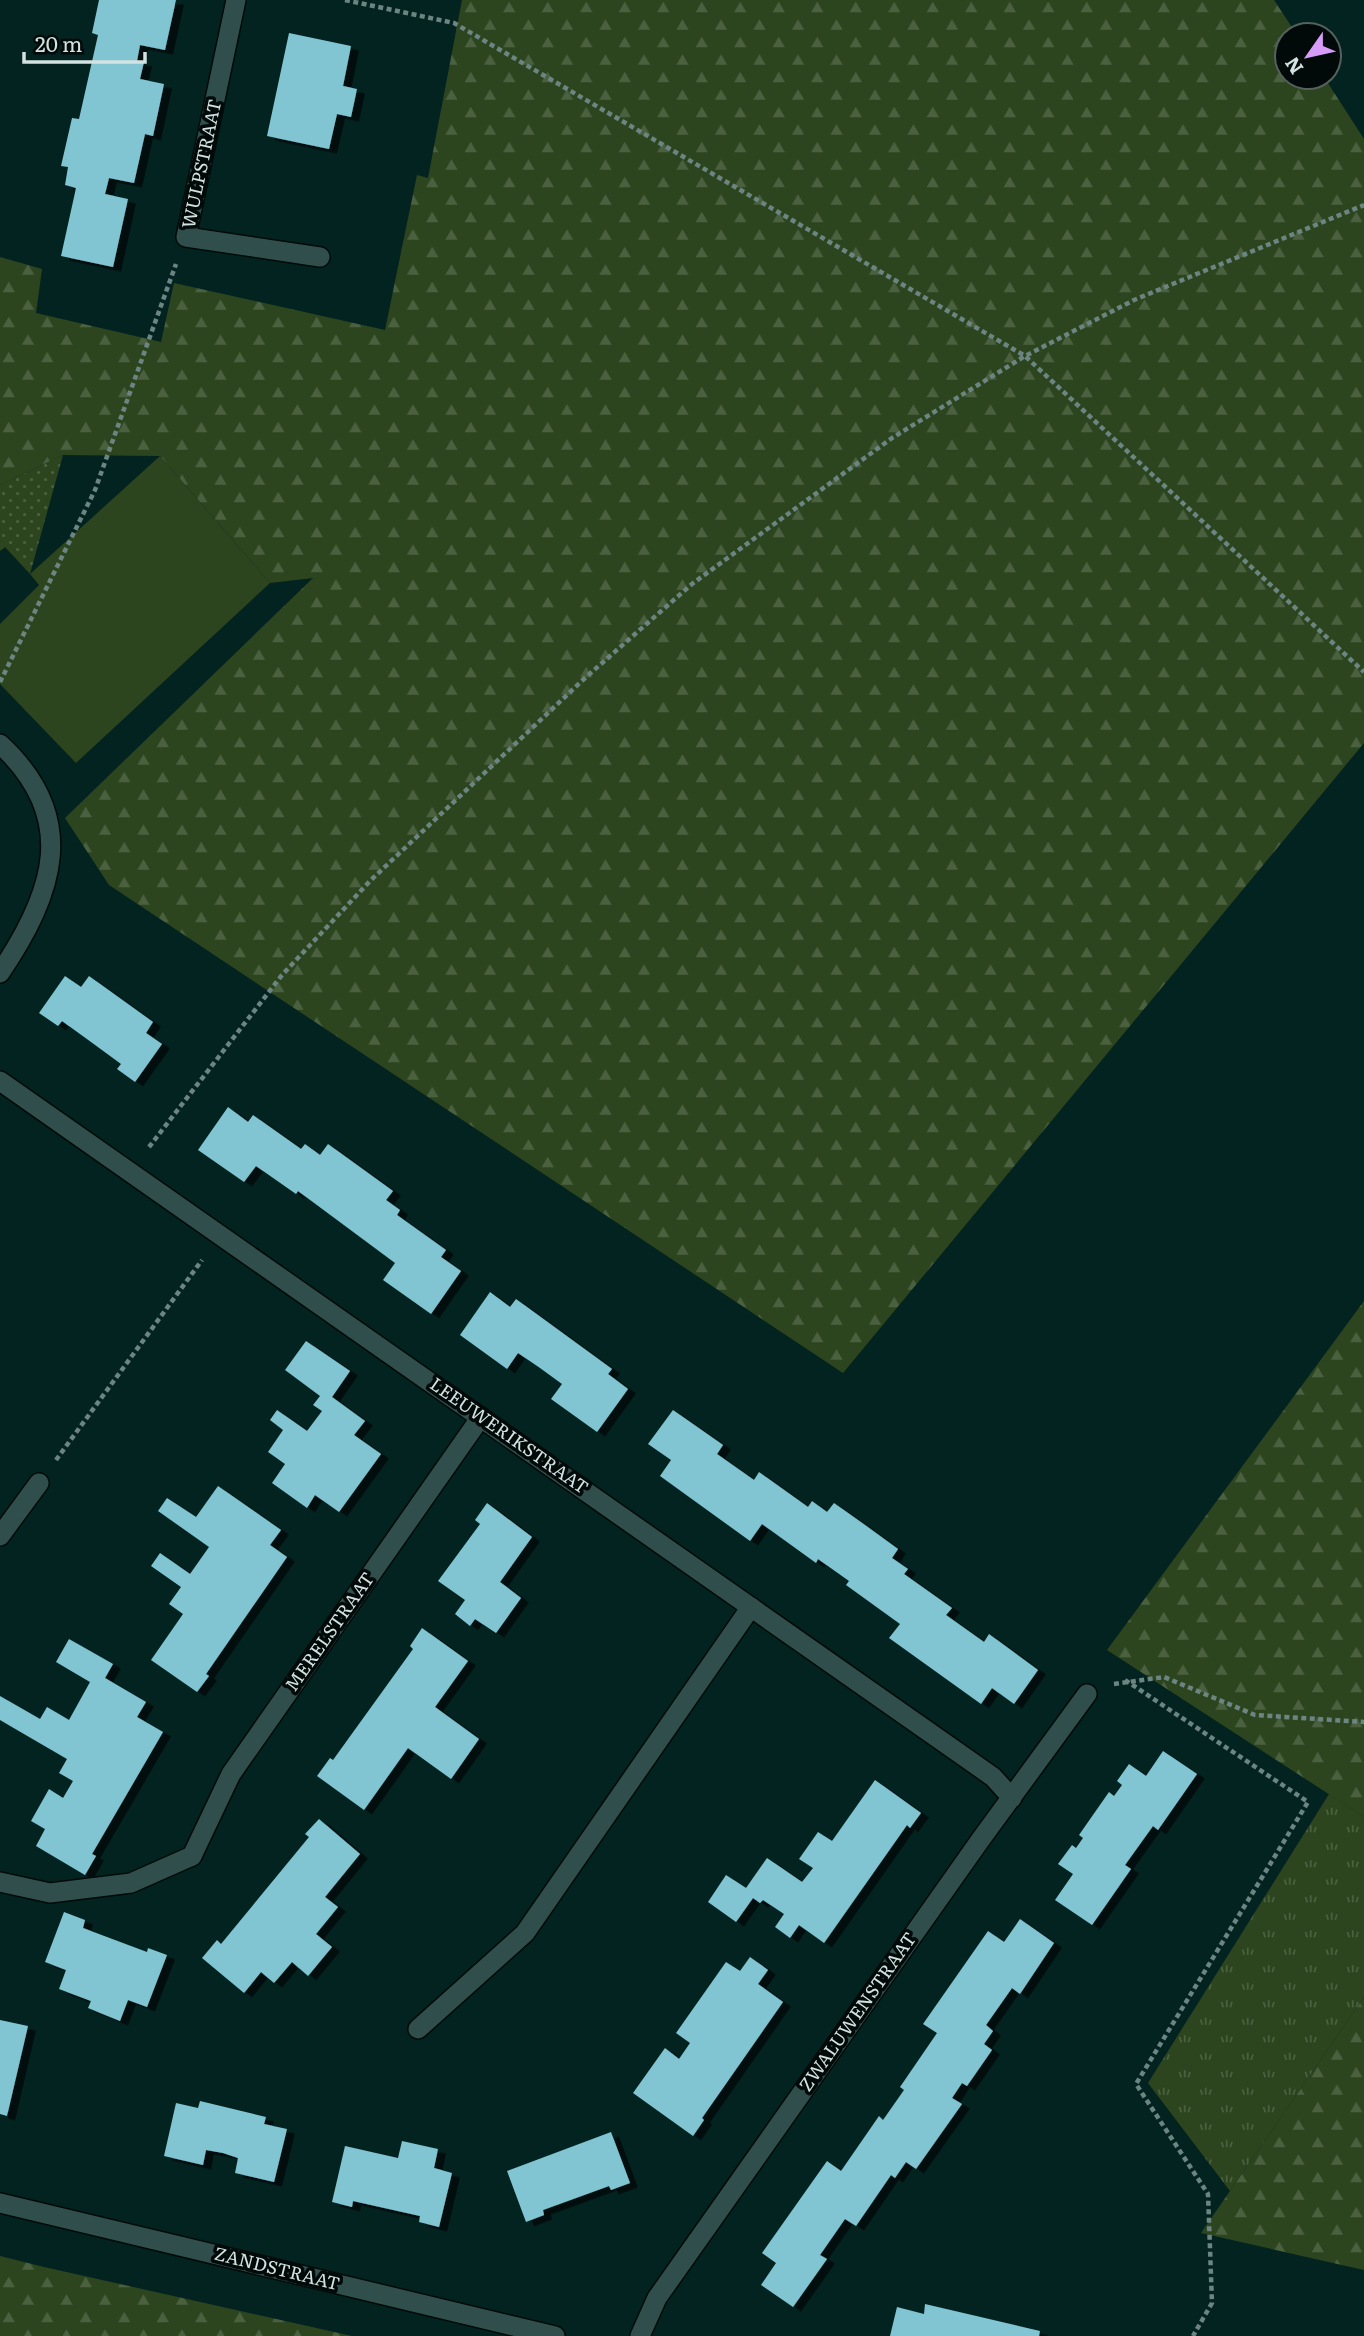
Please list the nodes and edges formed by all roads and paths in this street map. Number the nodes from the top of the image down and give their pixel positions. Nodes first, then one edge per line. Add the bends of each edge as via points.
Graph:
1 (236, 0) edge
2 (345, 0) edge
3 (1364, 205) edge
4 (186, 237) junction
5 (320, 257) dead end
6 (1025, 356) junction
7 (1364, 672) edge
8 (0, 682) edge
9 (0, 744) edge
10 (0, 972) edge
11 (0, 1081) edge
12 (131, 1170) junction
13 (221, 1233) junction
14 (481, 1417) junction
15 (39, 1483) joint
16 (0, 1536) edge
17 (751, 1607) junction
18 (1125, 1681) junction
19 (1087, 1694) joint
20 (1364, 1722) edge
21 (1012, 1798) junction
22 (0, 1882) edge
23 (418, 2029) dead end
24 (0, 2203) edge
25 (555, 2336) edge
26 (640, 2336) edge
27 (1193, 2336) edge

1 - 4 street, WULPSTRAAT
2 - 6 path via 454,23
3 - 6 path via 1134,300
4 - 5 street, WULPSTRAAT
4 - 8 path via 94,490
6 - 7 path
6 - 12 path via 892,438 692,584 585,678 371,880 282,975
9 - 10 street via 37,788 51,827 44,897
11 - 12 street, LEEUWERIKSTRAAT
12 - 13 street, LEEUWERIKSTRAAT
13 - 14 street, LEEUWERIKSTRAAT
13 - 15 path
14 - 17 street, LEEUWERIKSTRAAT
14 - 22 street, MERELSTRAAT via 230,1774 192,1856 131,1883 50,1893
15 - 16 street
17 - 21 street, LEEUWERIKSTRAAT via 993,1777
17 - 23 street via 525,1933
18 - 19 path
18 - 20 path via 1164,1677 1255,1715
18 - 27 path via 1308,1802 1136,2084 1208,2194 1212,2303
19 - 21 street, ZWALUWENSTRAAT
21 - 26 street, ZWALUWENSTRAAT via 657,2298
24 - 25 street, ZANDSTRAAT

